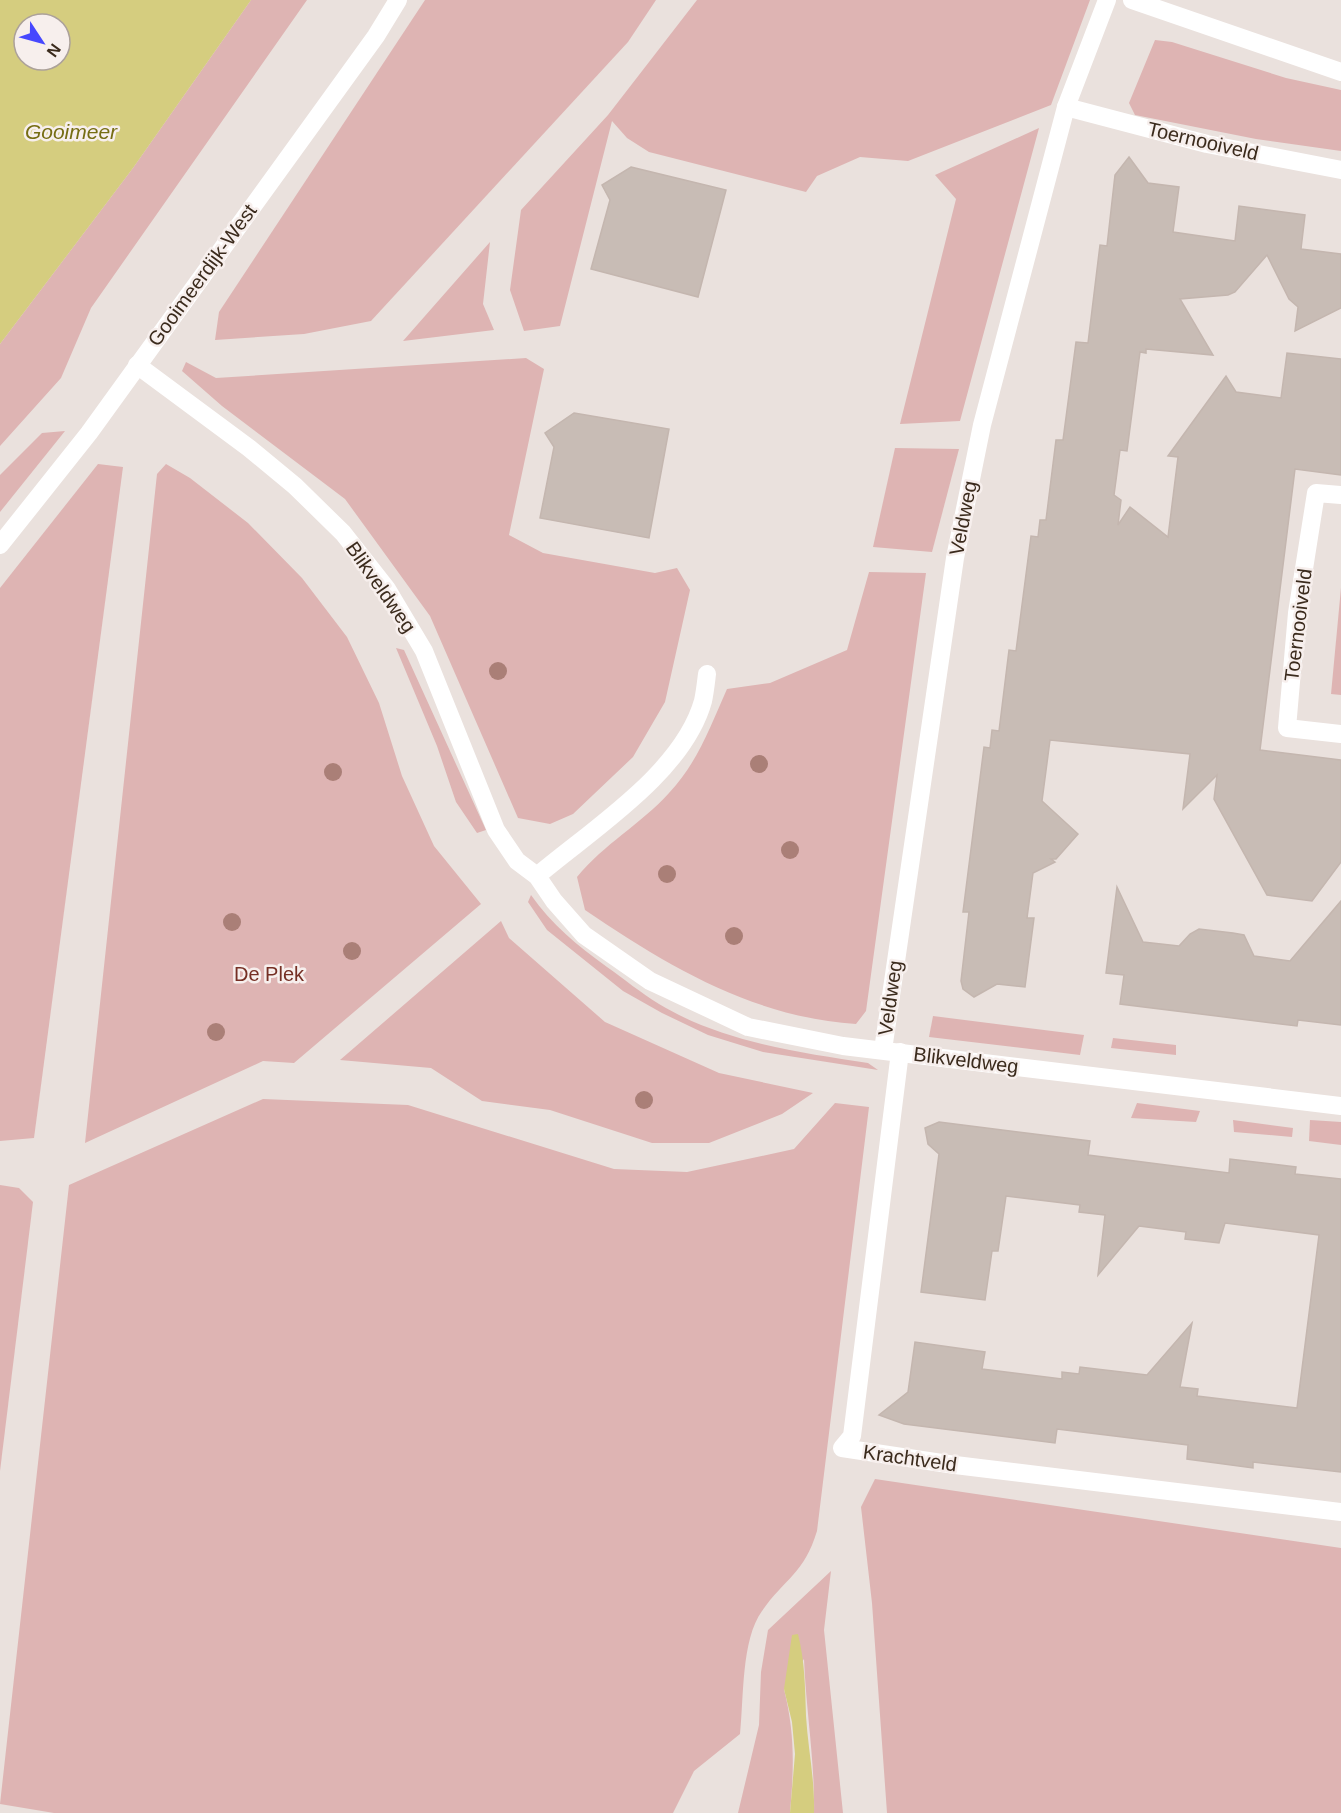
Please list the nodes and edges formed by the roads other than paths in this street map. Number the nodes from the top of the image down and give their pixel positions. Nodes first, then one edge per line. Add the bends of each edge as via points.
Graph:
1 (399, 0) edge
2 (1107, 0) edge
3 (1132, 0) edge
4 (1341, 72) edge
5 (1066, 107) junction
6 (1341, 170) edge
7 (137, 365) junction
8 (1341, 495) edge
9 (0, 545) edge
10 (707, 674) dead end
11 (1341, 734) edge
12 (537, 876) junction
13 (891, 1051) junction
14 (1341, 1106) edge
15 (1341, 1512) edge

1 - 7 street, Gooimeerdijk-West
2 - 5 street, Veldweg
3 - 4 street
5 - 6 street, Toernooiveld via 1207,144
5 - 13 street, Veldweg via 982,425 955,558
7 - 9 street, Gooimeerdijk-West
7 - 12 street, Blikveldweg via 295,486 343,533 387,589 424,651 496,830 517,861
8 - 11 street, Toernooiveld via 1316,492 1297,613 1287,728
10 - 12 street via 702,702 686,736 664,766
12 - 13 street, Blikveldweg via 584,935 650,981 748,1027 843,1046
13 - 14 street, Blikveldweg
13 - 15 street, Krachtveld via 852,1436 843,1448

